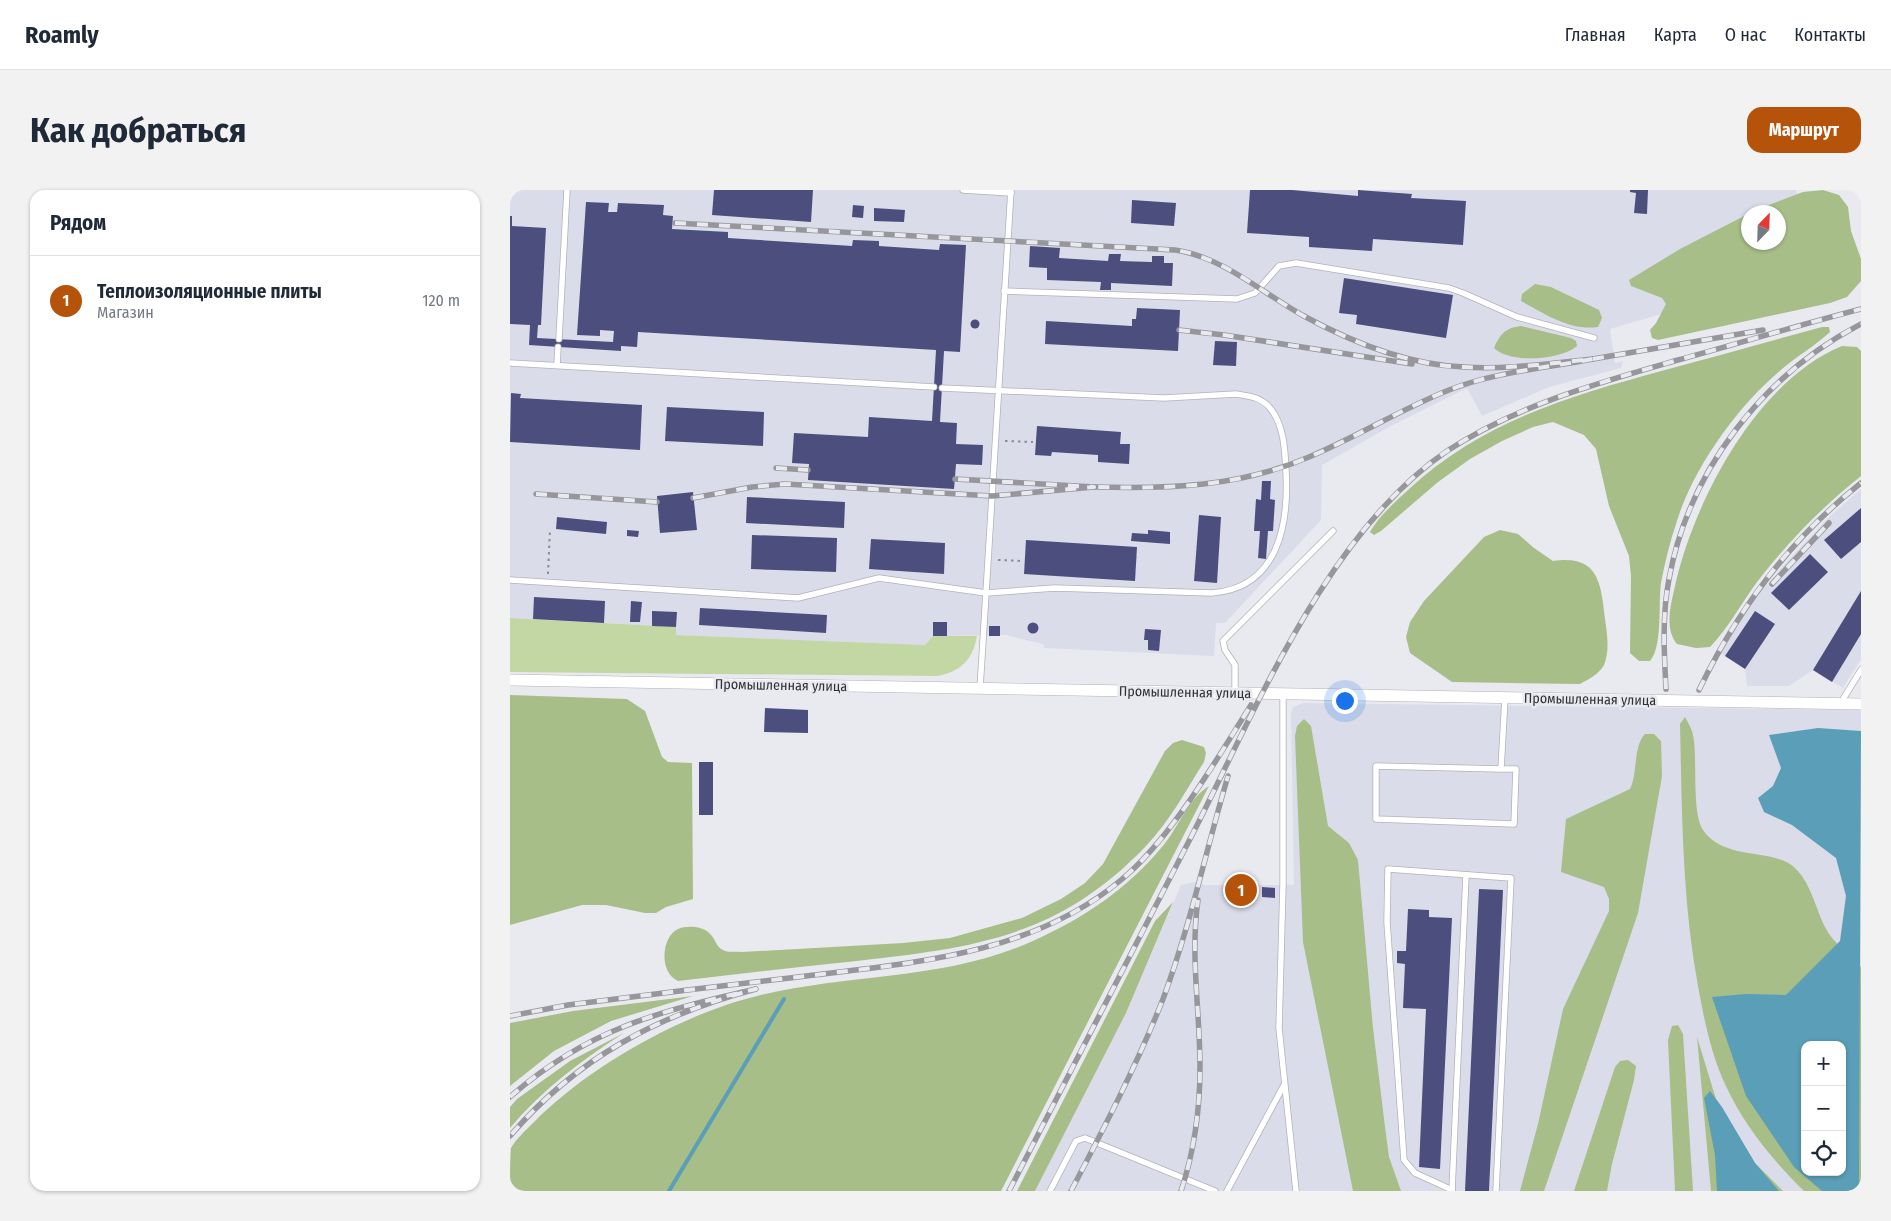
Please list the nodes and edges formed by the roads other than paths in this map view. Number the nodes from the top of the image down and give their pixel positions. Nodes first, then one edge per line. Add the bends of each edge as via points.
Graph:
1 (567, 190) edge
2 (963, 190) edge
3 (1011, 191) edge
4 (1004, 291) junction
5 (1594, 338) dead end
6 (559, 339) dead end
7 (558, 347) dead end
8 (510, 363) edge
9 (558, 366) junction
10 (934, 387) dead end
11 (942, 388) dead end
12 (998, 391) junction
13 (1333, 531) dead end
14 (510, 580) edge
15 (986, 593) junction
16 (1861, 670) edge
17 (510, 680) edge
18 (980, 688) junction
19 (1235, 693) junction
20 (1283, 694) junction
21 (1505, 698) junction
22 (1840, 704) junction
23 (1861, 704) edge
24 (1501, 769) junction
25 (1466, 875) junction
26 (1284, 1085) junction
27 (1452, 1190) edge
28 (1050, 1191) edge
29 (1215, 1191) edge
30 (1227, 1191) edge
31 (1296, 1191) edge
32 (1496, 1191) edge

1 - 6 lane
2 - 3 lane
3 - 4 lane
4 - 5 lane via 1237,299 1255,293 1279,266 1296,263 1449,288 1517,317
4 - 12 lane
7 - 9 lane
8 - 9 lane
9 - 10 lane
11 - 12 lane
12 - 15 lane
12 - 15 lane via 1164,398 1236,394 1261,399 1274,414 1282,433 1287,501 1282,530 1272,558 1249,581 1224,592 1055,588
13 - 19 lane via 1223,642 1235,665
14 - 15 lane via 808,598 880,578
15 - 18 lane
16 - 22 lane
17 - 18 street, Промышленная улица
18 - 19 street, Промышленная улица
19 - 20 street, Промышленная улица
20 - 21 street, Промышленная улица
20 - 26 lane via 1279,1028
21 - 22 street, Промышленная улица
21 - 24 lane
22 - 23 street, Промышленная улица
24 - 24 lane via 1516,769 1514,824 1376,819 1376,766
25 - 27 lane
25 - 27 lane via 1388,869 1388,922 1404,1160 1415,1173
25 - 32 lane via 1511,878
26 - 30 lane
26 - 31 lane
28 - 29 lane via 1076,1141 1085,1138

